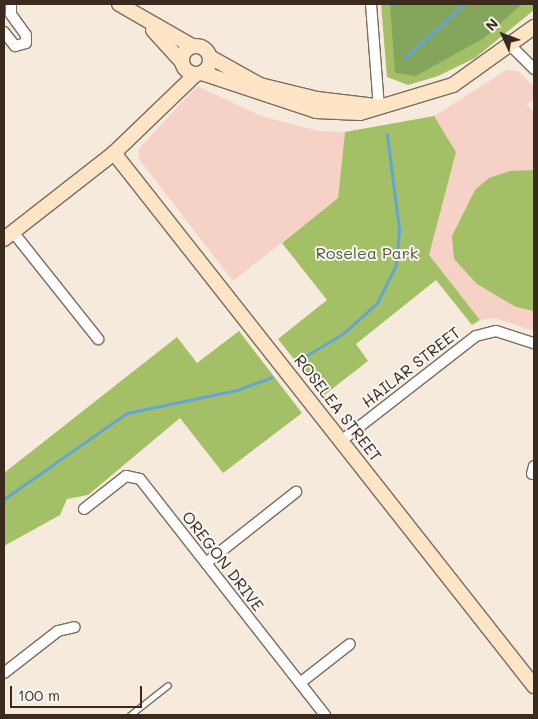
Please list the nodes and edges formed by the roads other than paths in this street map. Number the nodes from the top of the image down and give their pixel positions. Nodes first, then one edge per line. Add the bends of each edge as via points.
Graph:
1 (11, 4) edge
2 (119, 4) edge
3 (371, 4) edge
4 (145, 22) junction
5 (534, 27) edge
6 (4, 32) edge
7 (192, 46) junction
8 (511, 46) junction
9 (210, 57) junction
10 (182, 63) junction
11 (534, 69) edge
12 (199, 74) junction
13 (166, 100) junction
14 (312, 104) junction
15 (379, 107) junction
16 (114, 153) junction
17 (8, 236) edge
18 (98, 339) dead end
19 (534, 343) edge
20 (341, 441) junction
21 (296, 492) dead end
22 (84, 509) dead end
23 (206, 563) junction
24 (75, 627) dead end
25 (350, 644) dead end
26 (4, 673) edge
27 (300, 683) junction
28 (168, 685) dead end
29 (534, 686) edge
30 (130, 715) edge
31 (325, 715) edge

1 - 6 street via 11,14 26,35 26,43 15,46
2 - 4 street
3 - 15 street
4 - 7 street
4 - 10 street
5 - 8 street
7 - 9 street via 205,50
7 - 10 street
8 - 11 street
8 - 15 street via 444,90
9 - 12 street
9 - 14 street via 253,82
10 - 12 street
10 - 13 street
12 - 13 street
12 - 14 street
13 - 16 street
14 - 15 street
16 - 17 street
16 - 20 street, ROSELEA STREET
17 - 18 street
19 - 20 street, HAILAR STREET via 496,331 476,336
20 - 29 street, ROSELEA STREET
21 - 23 street
22 - 23 street, OREGON DRIVE via 116,482 135,475
23 - 27 street, OREGON DRIVE
24 - 26 street via 58,630
25 - 27 street
27 - 31 street, OREGON DRIVE
28 - 30 lane

